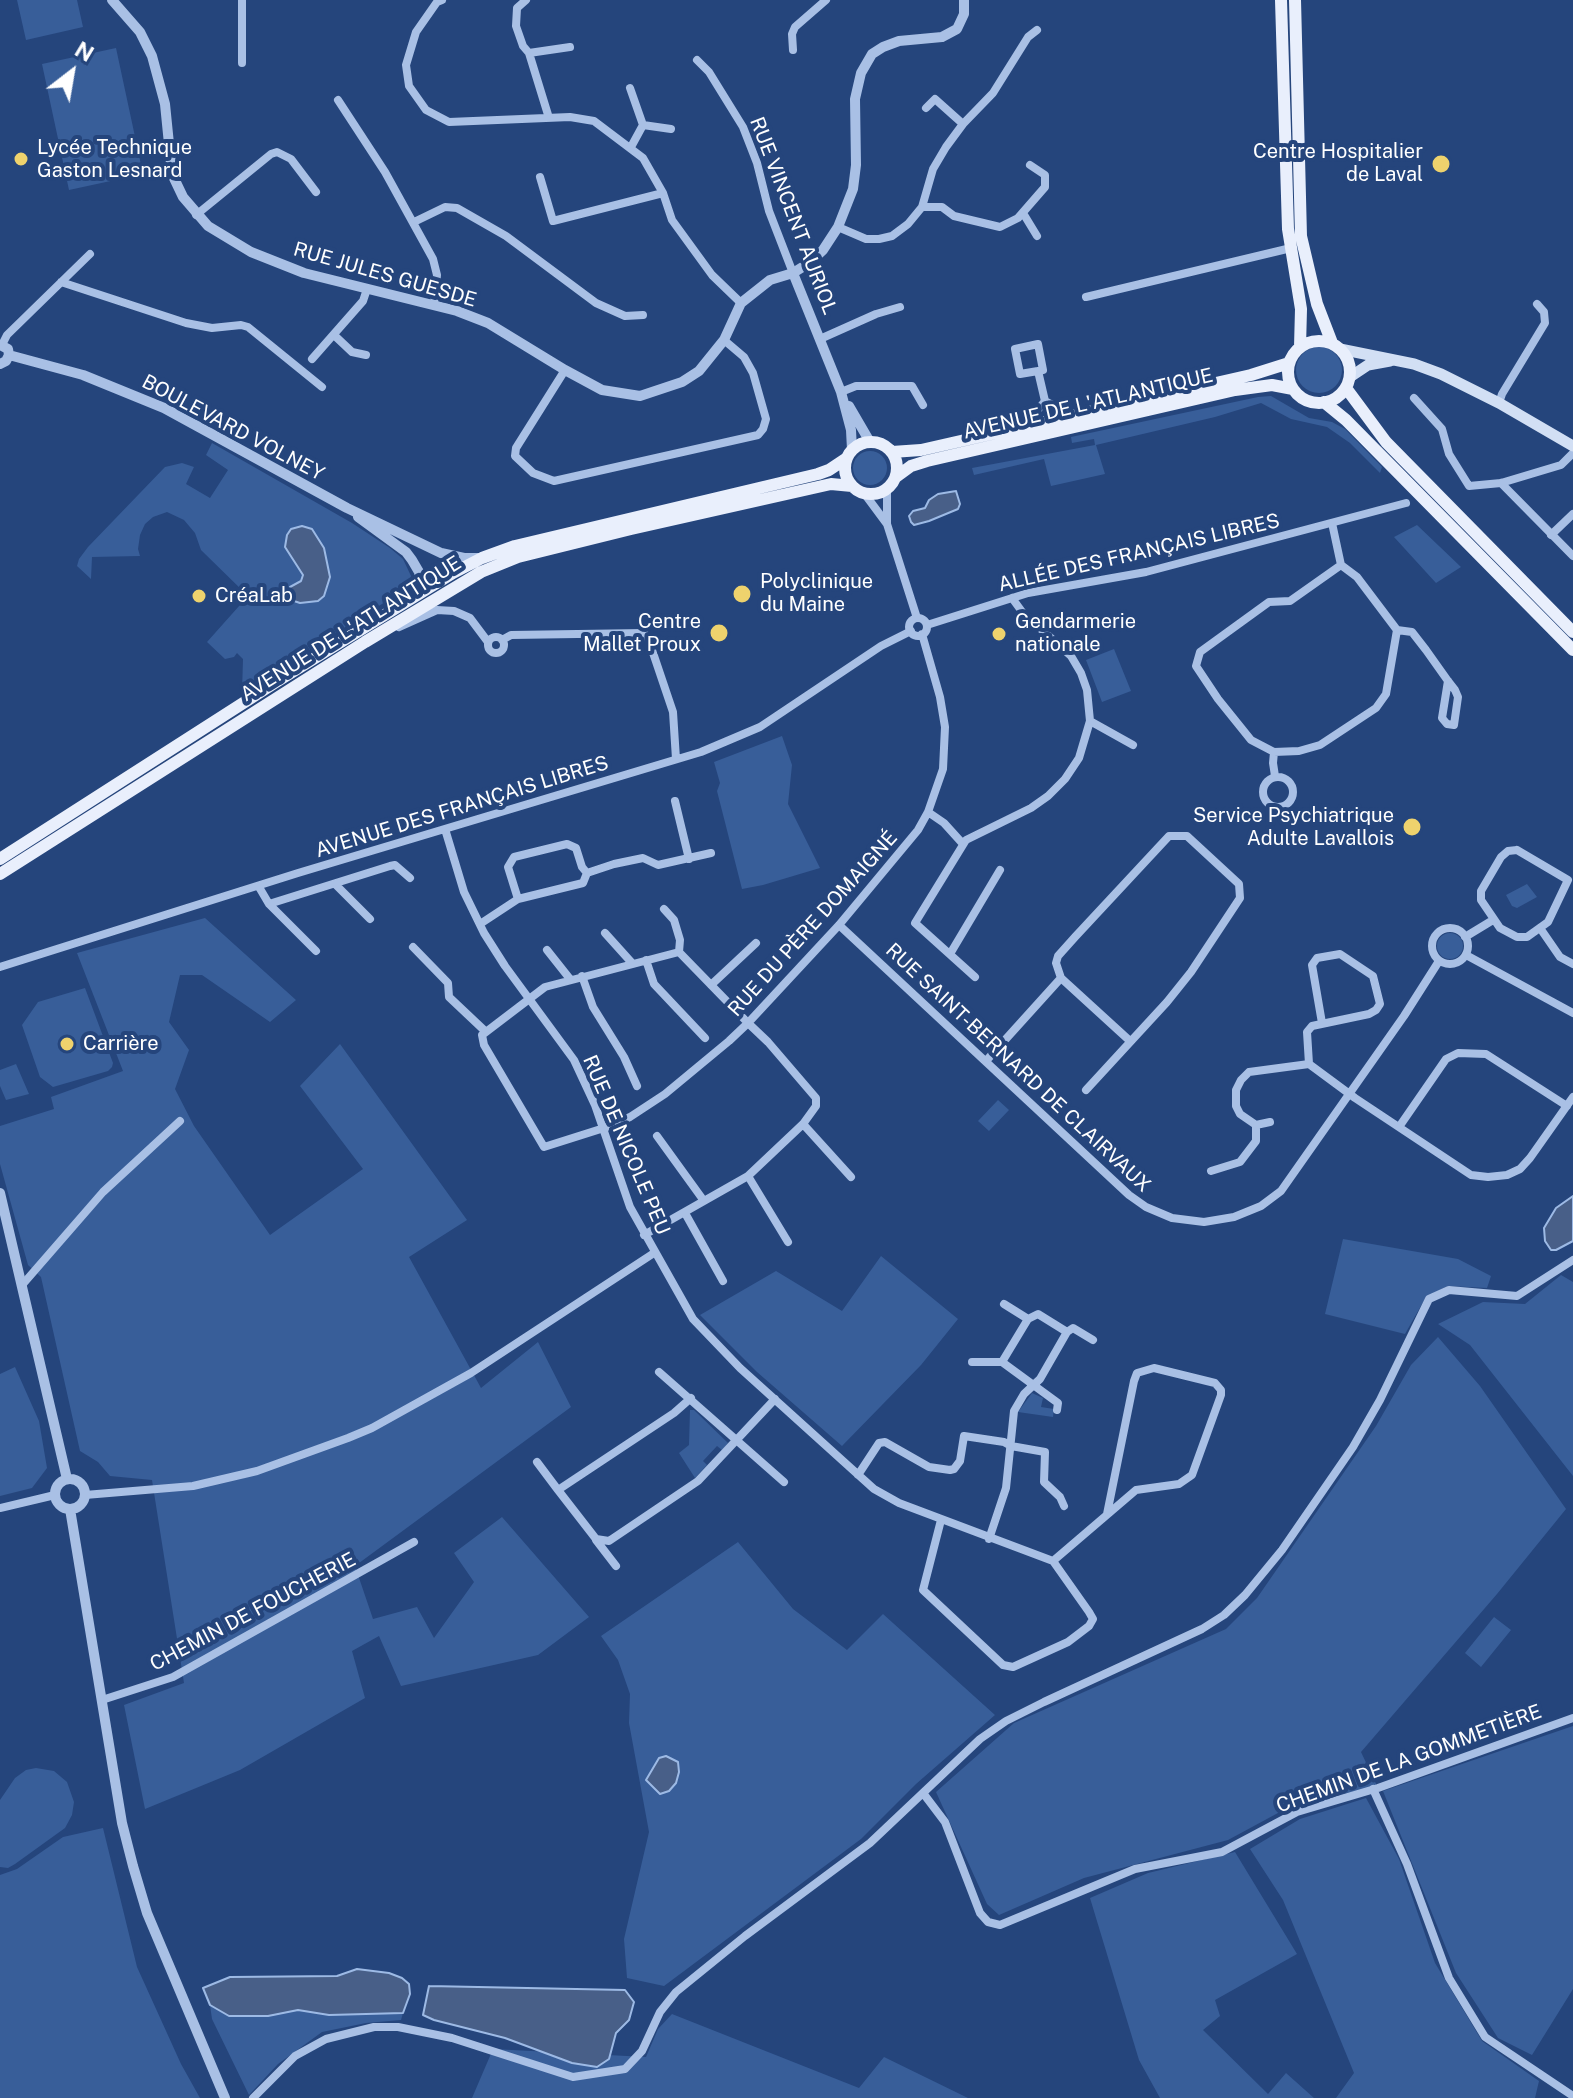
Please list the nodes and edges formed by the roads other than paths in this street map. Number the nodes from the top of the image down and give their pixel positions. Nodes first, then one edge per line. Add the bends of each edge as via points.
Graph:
1 (112, 0) edge
2 (242, 0) edge
3 (442, 0) edge
4 (526, 0) edge
5 (826, 0) edge
6 (964, 0) edge
7 (1281, 0) edge
8 (1295, 0) edge
9 (1037, 30) dead end
10 (570, 47) dead end
11 (793, 50) dead end
12 (529, 53) junction
13 (697, 60) dead end
14 (242, 63) dead end
15 (630, 88) dead end
16 (338, 100) dead end
17 (926, 108) dead end
18 (549, 118) junction
19 (963, 124) junction
20 (643, 125) junction
21 (671, 129) dead end
22 (631, 147) junction
23 (1030, 165) dead end
24 (540, 177) dead end
25 (316, 192) dead end
26 (663, 193) junction
27 (922, 207) junction
28 (1023, 213) junction
29 (196, 215) junction
30 (414, 222) junction
31 (838, 227) junction
32 (1037, 236) dead end
33 (1291, 248) junction
34 (90, 254) dead end
35 (793, 273) junction
36 (61, 282) junction
37 (367, 289) junction
38 (1086, 297) dead end
39 (741, 303) junction
40 (434, 304) junction
41 (1537, 304) dead end
42 (900, 307) dead end
43 (643, 315) dead end
44 (334, 335) junction
45 (820, 339) junction
46 (724, 340) junction
47 (1, 345) edge
48 (1336, 346) junction
49 (1300, 347) junction
50 (9, 355) junction
51 (366, 355) dead end
52 (312, 359) dead end
53 (1392, 361) junction
54 (1289, 363) junction
55 (0, 364) edge
56 (565, 370) junction
57 (1038, 371) dead end
58 (1348, 383) junction
59 (322, 387) dead end
60 (1293, 389) junction
61 (841, 392) junction
62 (1414, 398) dead end
63 (1045, 401) junction
64 (1324, 402) junction
65 (1499, 403) junction
66 (923, 405) dead end
67 (1075, 416) junction
68 (1026, 426) junction
69 (870, 442) junction
70 (1573, 446) edge
71 (892, 452) junction
72 (1573, 453) edge
73 (849, 454) junction
74 (896, 477) junction
75 (1501, 483) junction
76 (852, 486) junction
77 (887, 490) junction
78 (864, 493) junction
79 (1406, 503) dead end
80 (347, 508) junction
81 (1573, 514) edge
82 (1332, 523) junction
83 (887, 524) junction
84 (1551, 535) junction
85 (1573, 556) edge
86 (482, 558) junction
87 (1341, 565) junction
88 (419, 594) junction
89 (1012, 598) junction
90 (917, 618) junction
91 (927, 625) junction
92 (1397, 630) junction
93 (911, 631) junction
94 (1573, 632) edge
95 (922, 634) junction
96 (502, 640) junction
97 (365, 642) junction
98 (488, 642) junction
99 (1573, 650) edge
100 (1090, 721) junction
101 (1454, 725) dead end
102 (1133, 745) dead end
103 (1274, 752) junction
104 (676, 759) junction
105 (1275, 776) dead end
106 (675, 801) dead end
107 (928, 812) junction
108 (445, 829) junction
109 (963, 844) junction
110 (387, 847) junction
111 (711, 853) dead end
112 (0, 859) edge
113 (689, 859) junction
114 (390, 866) junction
115 (1000, 870) dead end
116 (587, 873) junction
117 (0, 874) edge
118 (1571, 876) edge
119 (410, 878) dead end
120 (335, 884) junction
121 (259, 887) junction
122 (518, 899) junction
123 (269, 904) junction
124 (664, 909) dead end
125 (370, 919) dead end
126 (1493, 920) junction
127 (480, 924) junction
128 (839, 925) junction
129 (1540, 928) junction
130 (605, 933) dead end
131 (1465, 937) junction
132 (756, 943) dead end
133 (413, 947) dead end
134 (547, 950) dead end
135 (316, 951) dead end
136 (679, 952) junction
137 (950, 954) junction
138 (1466, 955) junction
139 (646, 960) junction
140 (1439, 961) junction
141 (632, 963) junction
142 (1573, 964) edge
143 (0, 967) edge
144 (582, 976) junction
145 (975, 977) dead end
146 (1061, 978) junction
147 (570, 979) junction
148 (711, 985) junction
149 (530, 997) junction
150 (1573, 1013) edge
151 (748, 1023) junction
152 (1322, 1023) junction
153 (485, 1031) junction
154 (705, 1038) dead end
155 (1130, 1041) junction
156 (986, 1061) junction
157 (1309, 1064) junction
158 (637, 1086) dead end
159 (1086, 1090) dead end
160 (1349, 1094) junction
161 (1573, 1097) edge
162 (1567, 1106) junction
163 (180, 1121) dead end
164 (1270, 1122) dead end
165 (803, 1124) junction
166 (1256, 1125) junction
167 (1399, 1127) junction
168 (604, 1128) junction
169 (657, 1136) dead end
170 (1211, 1171) dead end
171 (748, 1176) junction
172 (851, 1177) dead end
173 (0, 1193) edge
174 (704, 1201) junction
175 (685, 1213) junction
176 (644, 1235) junction
177 (788, 1242) dead end
178 (654, 1253) junction
179 (1573, 1260) edge
180 (723, 1281) dead end
181 (23, 1284) junction
182 (1004, 1304) dead end
183 (1028, 1319) junction
184 (1067, 1332) junction
185 (1093, 1340) dead end
186 (972, 1362) dead end
187 (1002, 1362) junction
188 (659, 1372) dead end
189 (1034, 1384) junction
190 (691, 1398) junction
191 (775, 1399) junction
192 (1057, 1410) dead end
193 (737, 1441) junction
194 (1011, 1446) junction
195 (537, 1462) dead end
196 (858, 1475) junction
197 (67, 1479) junction
198 (784, 1482) dead end
199 (558, 1490) junction
200 (55, 1495) junction
201 (85, 1495) junction
202 (1064, 1506) dead end
203 (0, 1508) edge
204 (70, 1509) junction
205 (1107, 1514) junction
206 (941, 1520) junction
207 (596, 1539) junction
208 (989, 1539) junction
209 (414, 1542) dead end
210 (1053, 1561) junction
211 (616, 1566) dead end
212 (102, 1700) junction
213 (1573, 1718) edge
214 (1373, 1789) junction
215 (923, 1793) junction
216 (1573, 2096) edge
217 (225, 2098) edge
218 (253, 2098) edge

1 - 29 street, RUE JULES GUESDE via 140,32 161,82 172,174
2 - 14 street
3 - 18 street via 416,32 406,65 409,86 426,110 449,122
4 - 12 street via 515,16
5 - 11 street via 795,27
6 - 31 street, RUE JULES GUESDE via 962,23 949,34 883,47 861,73 855,99 853,189
7 - 33 main road
8 - 48 main road via 1301,236 1317,304
9 - 19 street via 993,93
10 - 12 street
12 - 18 street
13 - 35 street, RUE VINCENT AURIOL via 743,127
15 - 20 street
16 - 30 street
17 - 19 street via 935,99
18 - 22 street via 594,121
19 - 27 street via 933,169
20 - 21 street
20 - 22 street
22 - 26 street
23 - 28 street via 1045,175 1045,187
24 - 26 street via 553,221
25 - 29 street via 291,159 277,152
26 - 39 street via 679,230
27 - 28 street via 942,207 954,216 1000,227
27 - 31 street via 892,236 866,239
28 - 32 street
29 - 37 street, RUE JULES GUESDE via 251,252
30 - 40 street via 435,267
30 - 43 street via 445,207 467,212 596,303 625,316
31 - 35 street, RUE JULES GUESDE via 813,260
33 - 38 street
33 - 49 main road via 1301,309
34 - 36 street
35 - 39 street, RUE JULES GUESDE via 770,280
35 - 45 street, RUE VINCENT AURIOL
36 - 47 street
36 - 59 street via 186,323 248,327
37 - 40 street, RUE JULES GUESDE
37 - 44 street
39 - 46 street, RUE JULES GUESDE
40 - 56 street, RUE JULES GUESDE via 488,323
41 - 65 street via 1545,323
42 - 45 street
44 - 51 street via 352,352
44 - 52 street
45 - 61 street, RUE VINCENT AURIOL
46 - 56 street, RUE JULES GUESDE via 690,377 640,396 602,390
46 - 56 street via 753,373 766,419 758,435 554,481 533,473 515,456
47 - 50 street
48 - 49 main road via 1316,341
48 - 53 main road
48 - 58 main road via 1350,367
49 - 54 main road
50 - 55 street
50 - 80 street, BOULEVARD VOLNEY via 83,375 164,408
53 - 58 main road via 1368,365
53 - 65 main road via 1441,374
54 - 60 main road
54 - 67 main road, AVENUE DE L'ATLANTIQUE
57 - 63 street
58 - 64 main road
58 - 94 main road via 1386,442
60 - 64 main road via 1307,400
60 - 74 main road, AVENUE DE L'ATLANTIQUE via 1272,385 1235,390 927,461
61 - 66 street via 856,386 912,386
61 - 69 street, RUE VINCENT AURIOL
61 - 73 street, RUE VINCENT AURIOL via 851,430
62 - 75 street via 1442,429 1443,442 1465,483
63 - 67 street
63 - 68 street
64 - 99 main road
65 - 70 main road
67 - 68 main road, AVENUE DE L'ATLANTIQUE
68 - 71 main road, AVENUE DE L'ATLANTIQUE
69 - 71 main road
69 - 73 main road
71 - 74 main road
72 - 75 street via 1561,465
73 - 76 main road via 845,473
73 - 86 main road, AVENUE DE L'ATLANTIQUE via 818,474
74 - 77 main road
75 - 84 street
76 - 78 main road
76 - 97 main road, AVENUE DE L'ATLANTIQUE via 807,489 518,557 459,584
77 - 78 main road
77 - 83 street
78 - 83 street
79 - 82 street, ALLÉE DES FRANÇAIS LIBRES
80 - 86 street, BOULEVARD VOLNEY via 441,553
80 - 88 street, BOULEVARD VOLNEY via 406,552 419,572
81 - 84 street
82 - 87 street
82 - 89 street, ALLÉE DES FRANÇAIS LIBRES via 1146,572
83 - 90 street
84 - 85 street
86 - 88 main road, AVENUE DE L'ATLANTIQUE
87 - 92 street via 1357,577
87 - 103 street via 1290,601 1269,602 1200,652 1196,666 1218,699 1251,740
88 - 112 main road, AVENUE DE L'ATLANTIQUE
89 - 91 street, ALLÉE DES FRANÇAIS LIBRES
89 - 100 street via 1071,656 1087,690
90 - 91 street
90 - 93 street
91 - 95 street
92 - 101 street via 1412,632 1458,697
92 - 103 street via 1386,694 1376,708 1320,745
93 - 95 street
93 - 104 street, AVENUE DES FRANÇAIS LIBRES via 760,727
95 - 107 street, RUE DU PÈRE DOMAIGNÉ via 945,727 943,769
96 - 98 street
96 - 98 street via 497,654
96 - 104 street via 511,635 644,633 673,712
97 - 98 street via 437,610 463,613
97 - 117 main road, AVENUE DE L'ATLANTIQUE
100 - 102 street
100 - 109 street via 1079,758 1048,796
103 - 105 street
104 - 108 street, AVENUE DES FRANÇAIS LIBRES
106 - 113 street
107 - 109 street
107 - 128 street, RUE DU PÈRE DOMAIGNÉ
108 - 110 street, AVENUE DES FRANÇAIS LIBRES
108 - 127 street, RUE DE NICOLE PEU
109 - 137 street via 915,923
110 - 114 street
110 - 121 street, AVENUE DES FRANÇAIS LIBRES
111 - 113 street
113 - 116 street via 658,865 643,858
114 - 119 street
114 - 120 street
115 - 137 street
116 - 122 street via 583,883
116 - 122 street via 579,852 567,844 514,857 508,867
118 - 126 street via 1517,850 1508,851 1481,891
118 - 129 street
120 - 123 street
120 - 125 street
121 - 123 street
121 - 143 street, AVENUE DES FRANÇAIS LIBRES
122 - 127 street
123 - 135 street
124 - 136 street via 674,920
126 - 129 street via 1517,937
126 - 131 street
127 - 149 street, RUE DE NICOLE PEU
128 - 151 street, RUE DU PÈRE DOMAIGNÉ
128 - 156 street, RUE SAINT-BERNARD DE CLAIRVAUX
129 - 142 street via 1560,957
130 - 141 street
131 - 138 street
131 - 140 street via 1453,928 1438,932 1431,946
132 - 148 street
133 - 153 street via 448,983 449,997
134 - 147 street
136 - 139 street
136 - 148 street
137 - 145 street
138 - 140 street via 1455,964
138 - 150 street
139 - 141 street
139 - 154 street via 654,984
140 - 160 street, RUE SAINT-BERNARD DE CLAIRVAUX
141 - 144 street
144 - 147 street
144 - 158 street via 593,1007
146 - 155 street
146 - 155 street via 1058,956 1169,836 1187,836 1239,884 1240,898 1191,972
146 - 156 street
147 - 149 street
148 - 151 street
149 - 153 street
149 - 168 street, RUE DE NICOLE PEU via 574,1060
151 - 165 street via 816,1098
151 - 168 street, RUE DU PÈRE DOMAIGNÉ via 665,1094
152 - 152 street via 1369,1014 1380,1004 1373,976 1340,954 1317,958 1312,965
152 - 157 street via 1307,1032
153 - 168 street, RUE DU PÈRE DOMAIGNÉ via 484,1045 544,1147
155 - 159 street
156 - 160 street, RUE SAINT-BERNARD DE CLAIRVAUX via 1129,1195 1172,1218 1204,1222 1234,1217 1281,1191
157 - 160 street
157 - 166 street via 1249,1072 1241,1080 1236,1106
160 - 167 street
161 - 162 street
162 - 167 street via 1530,1158 1507,1175 1471,1175
162 - 167 street via 1486,1054 1458,1053 1446,1059
163 - 181 street via 103,1192
164 - 166 street
165 - 171 street
165 - 172 street
166 - 170 street via 1256,1141 1240,1162
168 - 176 street, RUE DE NICOLE PEU
169 - 174 street
171 - 174 street
171 - 177 street
173 - 181 street
174 - 175 street
175 - 176 street
175 - 180 street
176 - 178 street, RUE DE NICOLE PEU
178 - 191 street, RUE DE NICOLE PEU via 693,1319
178 - 201 street via 471,1373 348,1438 257,1471 193,1486
179 - 215 street via 1517,1296 1449,1290 1429,1299 1353,1447 1245,1595 1202,1629 1006,1721
181 - 197 street
182 - 183 street
183 - 184 street via 1038,1314
183 - 187 street
184 - 185 street via 1073,1328
184 - 189 street
186 - 187 street
187 - 189 street
188 - 190 street
189 - 192 street via 1058,1403
189 - 194 street via 1014,1411
190 - 193 street
190 - 199 street
191 - 193 street
191 - 196 street, RUE DE NICOLE PEU
193 - 198 street
193 - 207 street via 698,1481 609,1541
194 - 196 street via 964,1436 959,1465 950,1470 929,1467 879,1443
194 - 202 street via 1045,1452 1044,1482
194 - 208 street via 1006,1488
195 - 199 street
196 - 206 street, RUE DE NICOLE PEU via 887,1497
197 - 200 street
197 - 201 street via 80,1483
199 - 207 street
200 - 203 street
200 - 204 street
201 - 204 street
204 - 212 street
205 - 205 street via 1136,1490 1179,1484 1192,1475 1221,1395 1215,1383 1154,1368 1137,1373
205 - 210 street
206 - 208 street, RUE DE NICOLE PEU
206 - 210 street via 923,1590 1003,1665 1010,1667 1068,1642 1093,1619
207 - 211 street
208 - 210 street, RUE DE NICOLE PEU
209 - 212 street, CHEMIN DE FOUCHERIE via 173,1677
212 - 217 street via 122,1823 147,1913
213 - 214 street, CHEMIN DE LA GOMMETIÈRE
214 - 215 street, CHEMIN DE LA GOMMETIÈRE via 1297,1812 1222,1852 1135,1869 1000,1925 980,1913 945,1822
214 - 216 street via 1449,1978 1485,2037
215 - 218 street via 870,1843 676,1992 642,2051 625,2069 573,2077 452,2038 374,2027 326,2039 295,2056

